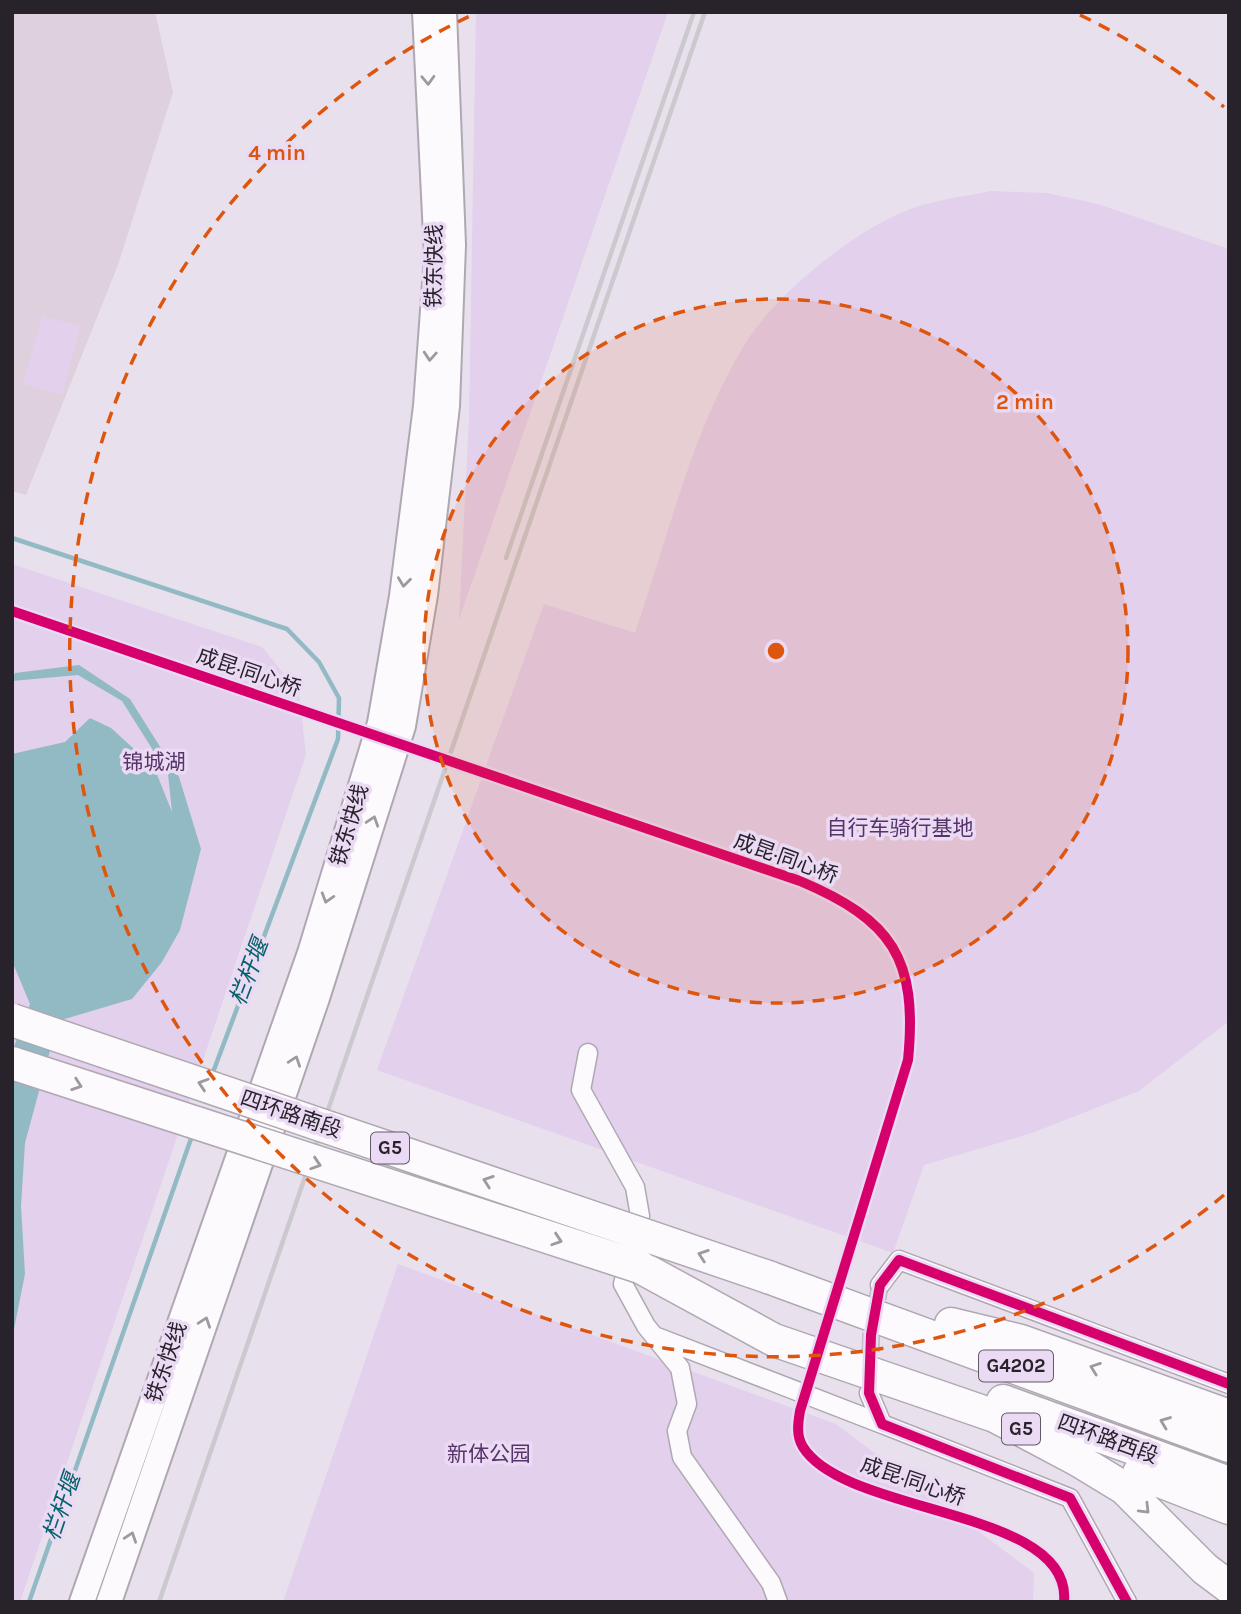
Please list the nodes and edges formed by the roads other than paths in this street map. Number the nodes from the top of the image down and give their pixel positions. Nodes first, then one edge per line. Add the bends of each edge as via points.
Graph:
1 (425, 12) edge
2 (444, 12) edge
3 (12, 1020) edge
4 (588, 1053) dead end
5 (12, 1063) edge
6 (640, 1267) junction
7 (768, 1277) joint
8 (880, 1285) tunnel mouth
9 (803, 1288) junction
10 (750, 1309) joint
11 (654, 1336) junction
12 (1229, 1384) edge
13 (869, 1393) tunnel mouth
14 (995, 1416) junction
15 (1229, 1416) edge
16 (882, 1424) junction
17 (1229, 1446) edge
18 (1229, 1483) edge
19 (1229, 1508) edge
20 (1229, 1587) edge
21 (82, 1602) edge
22 (109, 1602) edge
23 (778, 1602) edge
24 (1127, 1602) edge

1 -> 21 main road, 铁东快线 via 437,256 426,406 402,596 380,723 310,953
22 -> 2 main road, 铁东快线 via 317,998 403,726 425,595 447,406 453,245
7 -> 3 highway, 四环路南段 / G5, bridge
4 - 11 street via 581,1090 635,1187 640,1216 623,1284
5 -> 6 highway, 四环路南段 / G5, bridge
6 - 10 highway, 四环路南段 / G4202
6 - 14 highway, G5 via 774,1340
7 - 9 highway, 四环路西段 / G5
8 - 12 street via 899,1260
15 -> 9 highway, G5 via 1021,1341
17 -> 9 highway, 四环路西段 / G4202
10 - 18 highway, 四环路西段 / G4202
11 - 16 street
11 - 23 street via 680,1368 687,1404 677,1431 682,1457 771,1583
13 - 16 street
14 - 19 highway
14 -> 20 highway, G5 via 1124,1488
16 - 24 street via 1070,1498

